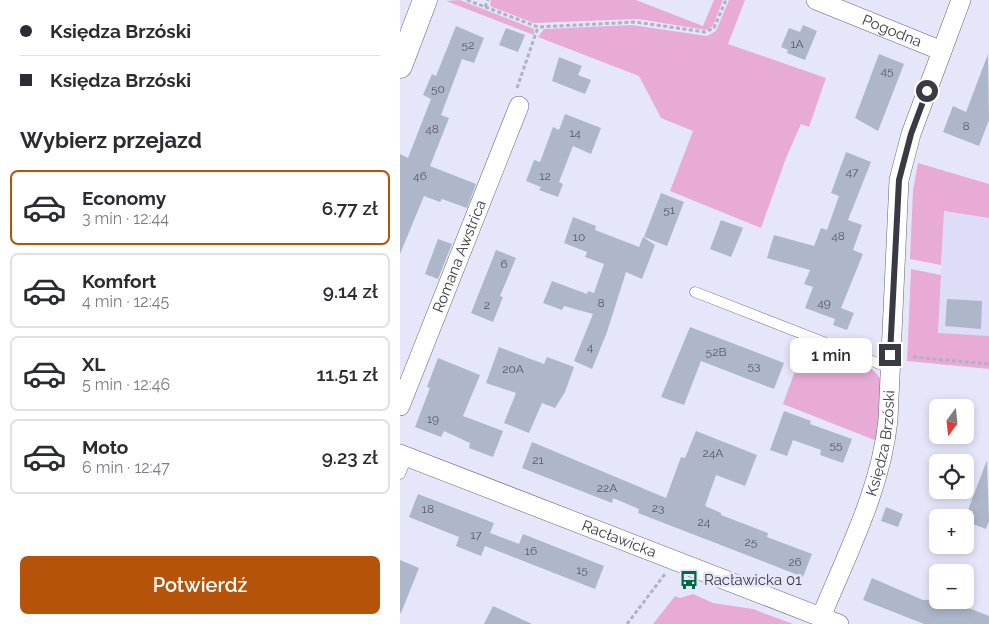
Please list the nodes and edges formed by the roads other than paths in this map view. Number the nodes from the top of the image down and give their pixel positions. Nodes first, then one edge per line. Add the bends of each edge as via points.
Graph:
1 (425, 0) edge
2 (816, 0) edge
3 (961, 0) edge
4 (942, 51) junction
5 (400, 66) edge
6 (517, 98) road end
7 (695, 292) dead end
8 (890, 368) junction
9 (400, 406) edge
10 (402, 462) edge
11 (821, 617) junction
12 (839, 624) edge

1 - 5 street
2 - 4 street, Pogodna
3 - 4 street, Księdza Brzóski
4 - 8 street, Księdza Brzóski via 911,134 899,180
6 - 9 street, Romana Awstrica
7 - 8 lane
8 - 11 street, Księdza Brzóski via 882,461
10 - 11 street, Racławicka via 676,560
11 - 12 street, Racławicka

